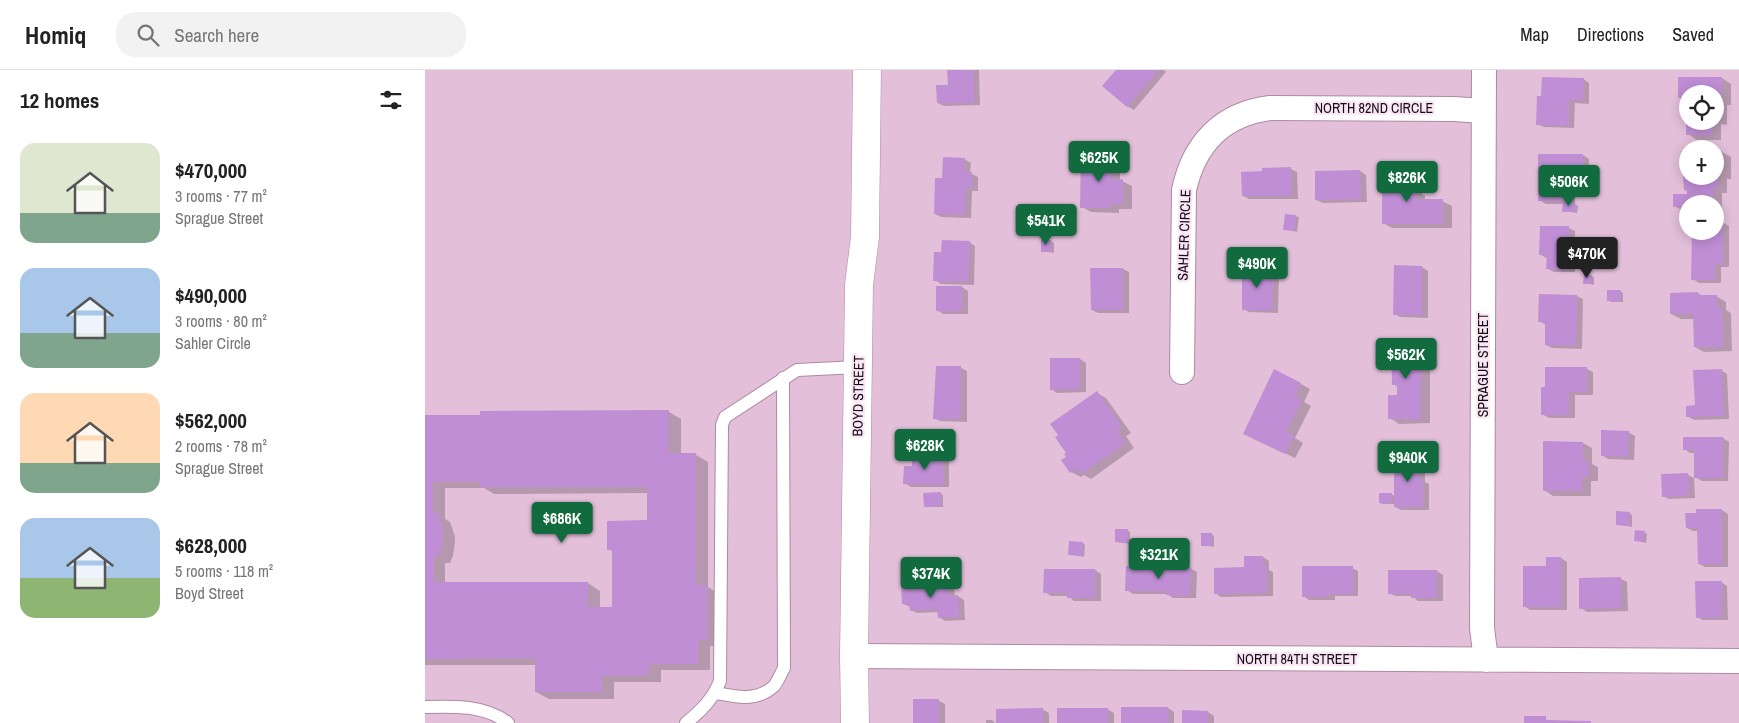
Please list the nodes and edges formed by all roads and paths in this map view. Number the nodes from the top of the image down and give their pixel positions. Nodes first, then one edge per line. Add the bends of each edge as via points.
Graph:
1 (867, 70) edge
2 (1484, 70) edge
3 (1264, 109) joint
4 (1484, 111) junction
5 (858, 367) junction
6 (1182, 372) dead end
7 (783, 378) junction
8 (854, 656) junction
9 (1486, 660) junction
10 (1739, 661) edge
11 (715, 693) junction
12 (425, 707) edge
13 (509, 723) edge
14 (686, 723) edge
15 (855, 723) edge

1 - 5 street, BOYD STREET via 865,236 859,285
2 - 4 street, SPRAGUE STREET
3 - 4 street, NORTH 82ND CIRCLE
3 - 6 street, SAHLER CIRCLE via 1229,121 1215,132 1202,146 1187,176 1183,202
4 - 9 street, SPRAGUE STREET via 1482,628
5 - 7 lane via 797,370
5 - 8 street, BOYD STREET
7 - 11 lane via 725,417 722,425 720,680
7 - 11 lane via 784,668 774,685 763,693 743,698
8 - 9 street, NORTH 84TH STREET
8 - 15 street, BOYD STREET
9 - 10 street, NORTH 84TH STREET
11 - 14 lane
12 - 13 lane via 459,706 497,714

